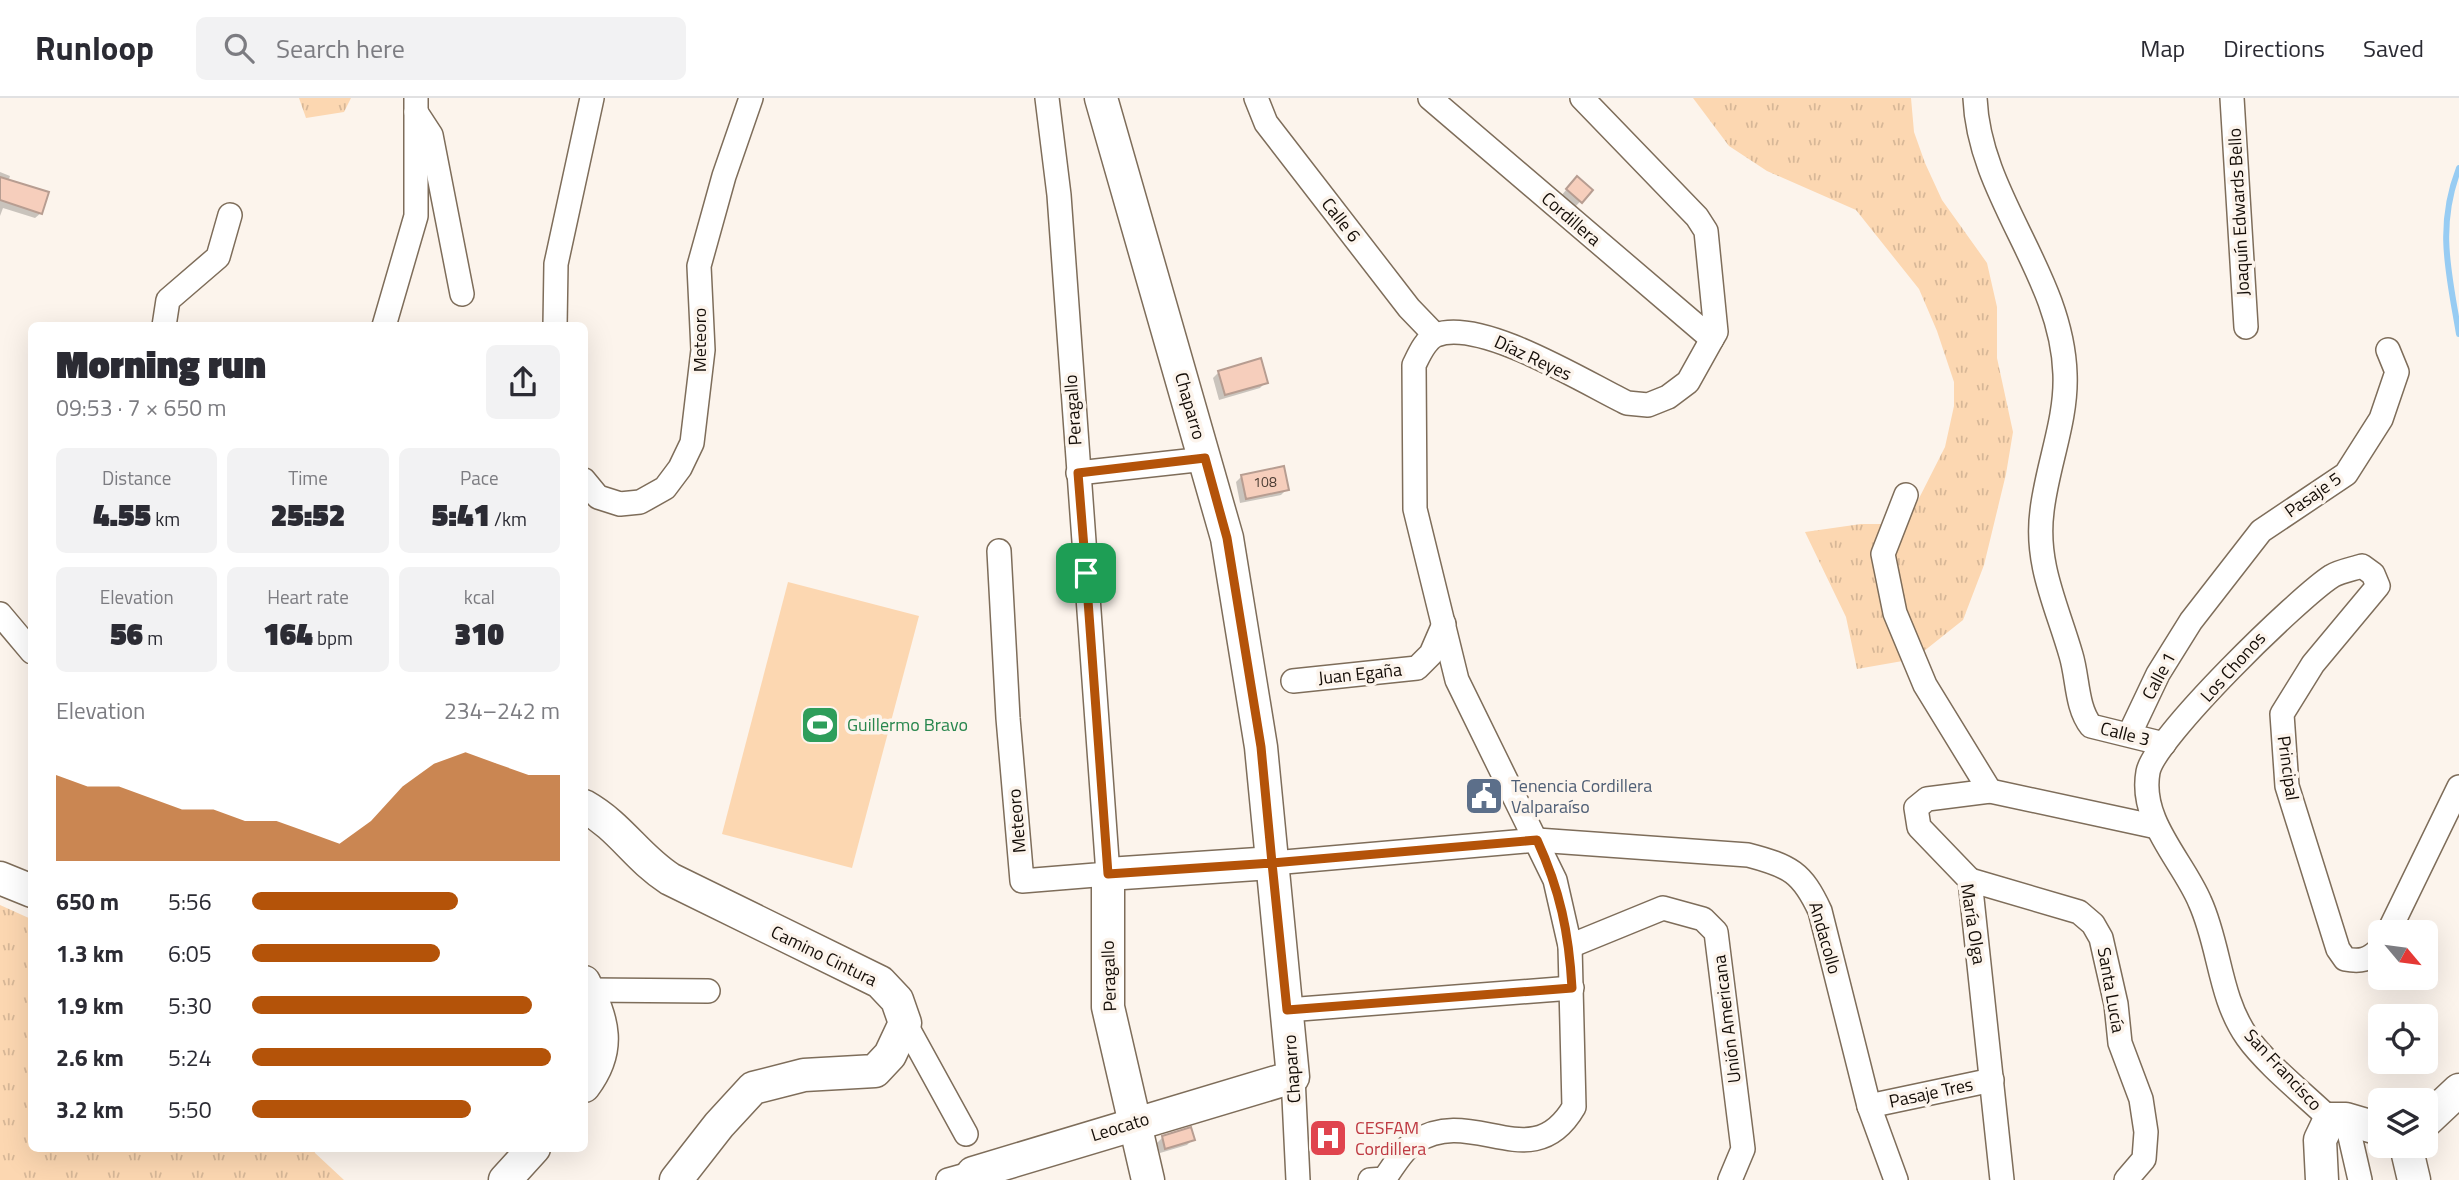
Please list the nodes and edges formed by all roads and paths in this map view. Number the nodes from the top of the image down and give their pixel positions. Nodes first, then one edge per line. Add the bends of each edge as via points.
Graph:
1 (592, 98) edge
2 (751, 98) edge
3 (1047, 98) edge
4 (1101, 98) edge
5 (1256, 98) edge
6 (1430, 98) edge
7 (1582, 98) edge
8 (1975, 98) edge
9 (2232, 98) edge
10 (416, 105) edge
11 (230, 215) dead end
12 (462, 294) dead end
13 (165, 322) edge
14 (385, 322) edge
15 (555, 322) edge
16 (2246, 327) dead end
17 (1435, 335) junction
18 (1712, 339) junction
19 (2388, 350) dead end
20 (1205, 458) junction
21 (1078, 473) junction
22 (588, 485) edge
23 (1906, 495) dead end
24 (999, 551) dead end
25 (2378, 586) joint
26 (0, 614) edge
27 (2190, 621) joint
28 (1444, 624) junction
29 (28, 647) edge
30 (1293, 681) dead end
31 (2130, 733) junction
32 (2164, 744) junction
33 (2459, 788) edge
34 (1990, 790) junction
35 (588, 808) edge
36 (2157, 827) junction
37 (1537, 840) junction
38 (1272, 863) junction
39 (1108, 874) junction
40 (0, 878) edge
41 (1970, 880) junction
42 (28, 889) edge
43 (2394, 920) edge
44 (1570, 946) junction
45 (2368, 959) edge
46 (588, 986) edge
47 (1572, 988) junction
48 (708, 990) dead end
49 (588, 991) edge
50 (1287, 1010) junction
51 (905, 1023) junction
52 (1293, 1077) junction
53 (588, 1079) edge
54 (1992, 1080) junction
55 (2459, 1090) edge
56 (1869, 1107) junction
57 (2438, 1110) edge
58 (2338, 1119) junction
59 (1134, 1122) junction
60 (2368, 1126) edge
61 (966, 1134) dead end
62 (530, 1152) edge
63 (2409, 1158) edge
64 (965, 1178) edge
65 (505, 1180) edge
66 (676, 1180) edge
67 (1148, 1180) edge
68 (1298, 1180) edge
69 (1377, 1180) edge
70 (1730, 1180) edge
71 (1896, 1180) edge
72 (2002, 1180) edge
73 (2126, 1180) edge
74 (2322, 1180) edge
75 (2360, 1180) edge
76 (2414, 1180) edge

1 - 15 street via 556,264
2 - 22 street, Meteoro via 699,266 703,350 692,443 666,488 640,502 620,504 598,496
3 - 21 street, Peragallo via 1059,195
4 - 20 street, Chaparro
5 - 17 street, Calle 6 via 1266,123 1409,308
6 - 18 street, Cordillera
7 - 18 street, Díaz Reyes via 1706,231 1716,331
8 - 31 street, Calle 3 via 1984,153 2047,291 2063,349 2064,401 2041,512 2043,572 2078,682 2084,717 2091,726
9 - 16 street, Joaquín Edwards Bello
10 - 12 street via 431,135
10 - 14 street via 416,216
11 - 13 street via 218,257 168,300
17 - 18 street, Díaz Reyes via 1492,337 1627,403 1648,405 1688,382
17 - 28 street via 1414,365 1415,509
19 - 27 street, Pasaje 5 via 2397,372 2381,419 2346,474 2261,531
20 - 21 street
20 - 38 street, Chaparro via 1227,538 1261,747
21 - 39 street, Peragallo
23 - 34 street via 1883,554 1895,613 1925,685
24 - 39 street, Meteoro via 1022,881
25 - 32 street, Los Chonos via 2373,574 2362,566 2333,576 2265,632
25 - 45 street, Principal via 2313,664 2282,714 2287,786 2338,949 2345,959
26 - 29 street
27 - 31 street, Calle 1
28 - 30 street, Juan Egaña via 1431,654 1417,668
28 - 37 street via 1457,680
31 - 32 street, Calle 3
32 - 36 street, Los Chonos via 2148,771 2148,798
33 - 43 street
34 - 36 street, María Olga
34 - 41 street, María Olga via 1927,799 1916,808 1919,827
35 - 51 street, Camino Cintura via 611,822 643,859 670,880 880,982 897,1000
36 - 58 street, San Francisco via 2200,901 2228,1002 2248,1038
37 - 38 street, Andacollo
37 - 44 street via 1555,880
37 - 56 street, Andacollo via 1748,856 1780,864 1807,883 1820,911
38 - 39 street
38 - 50 street, Chaparro
39 - 59 street, Peragallo via 1108,1007
40 - 42 street
41 - 54 street, María Olga
41 - 73 street, Santa Lucía via 2079,912 2101,938 2120,1043 2141,1100 2146,1132 2144,1159
44 - 47 street
44 - 70 street, Unión Americana via 1663,908 1703,919 1716,932 1743,1149
46 - 48 street
47 - 50 street
47 - 69 street via 1574,1107 1562,1127 1544,1138 1521,1140 1446,1128 1413,1142
49 - 53 street via 600,1024 602,1056
50 - 52 street, Chaparro
51 - 61 street
51 - 66 street via 890,1055 874,1071 804,1075 753,1088
52 - 59 street, Leocato
52 - 68 street, Chaparro
54 - 56 street, Pasaje Tres
54 - 72 street, María Olga
55 - 57 street
56 - 71 street, Andacollo
58 - 60 street
58 - 74 street via 2320,1140
58 - 75 street
59 - 64 street, Leocato
59 - 67 street, Peragallo
62 - 65 street
63 - 76 street

